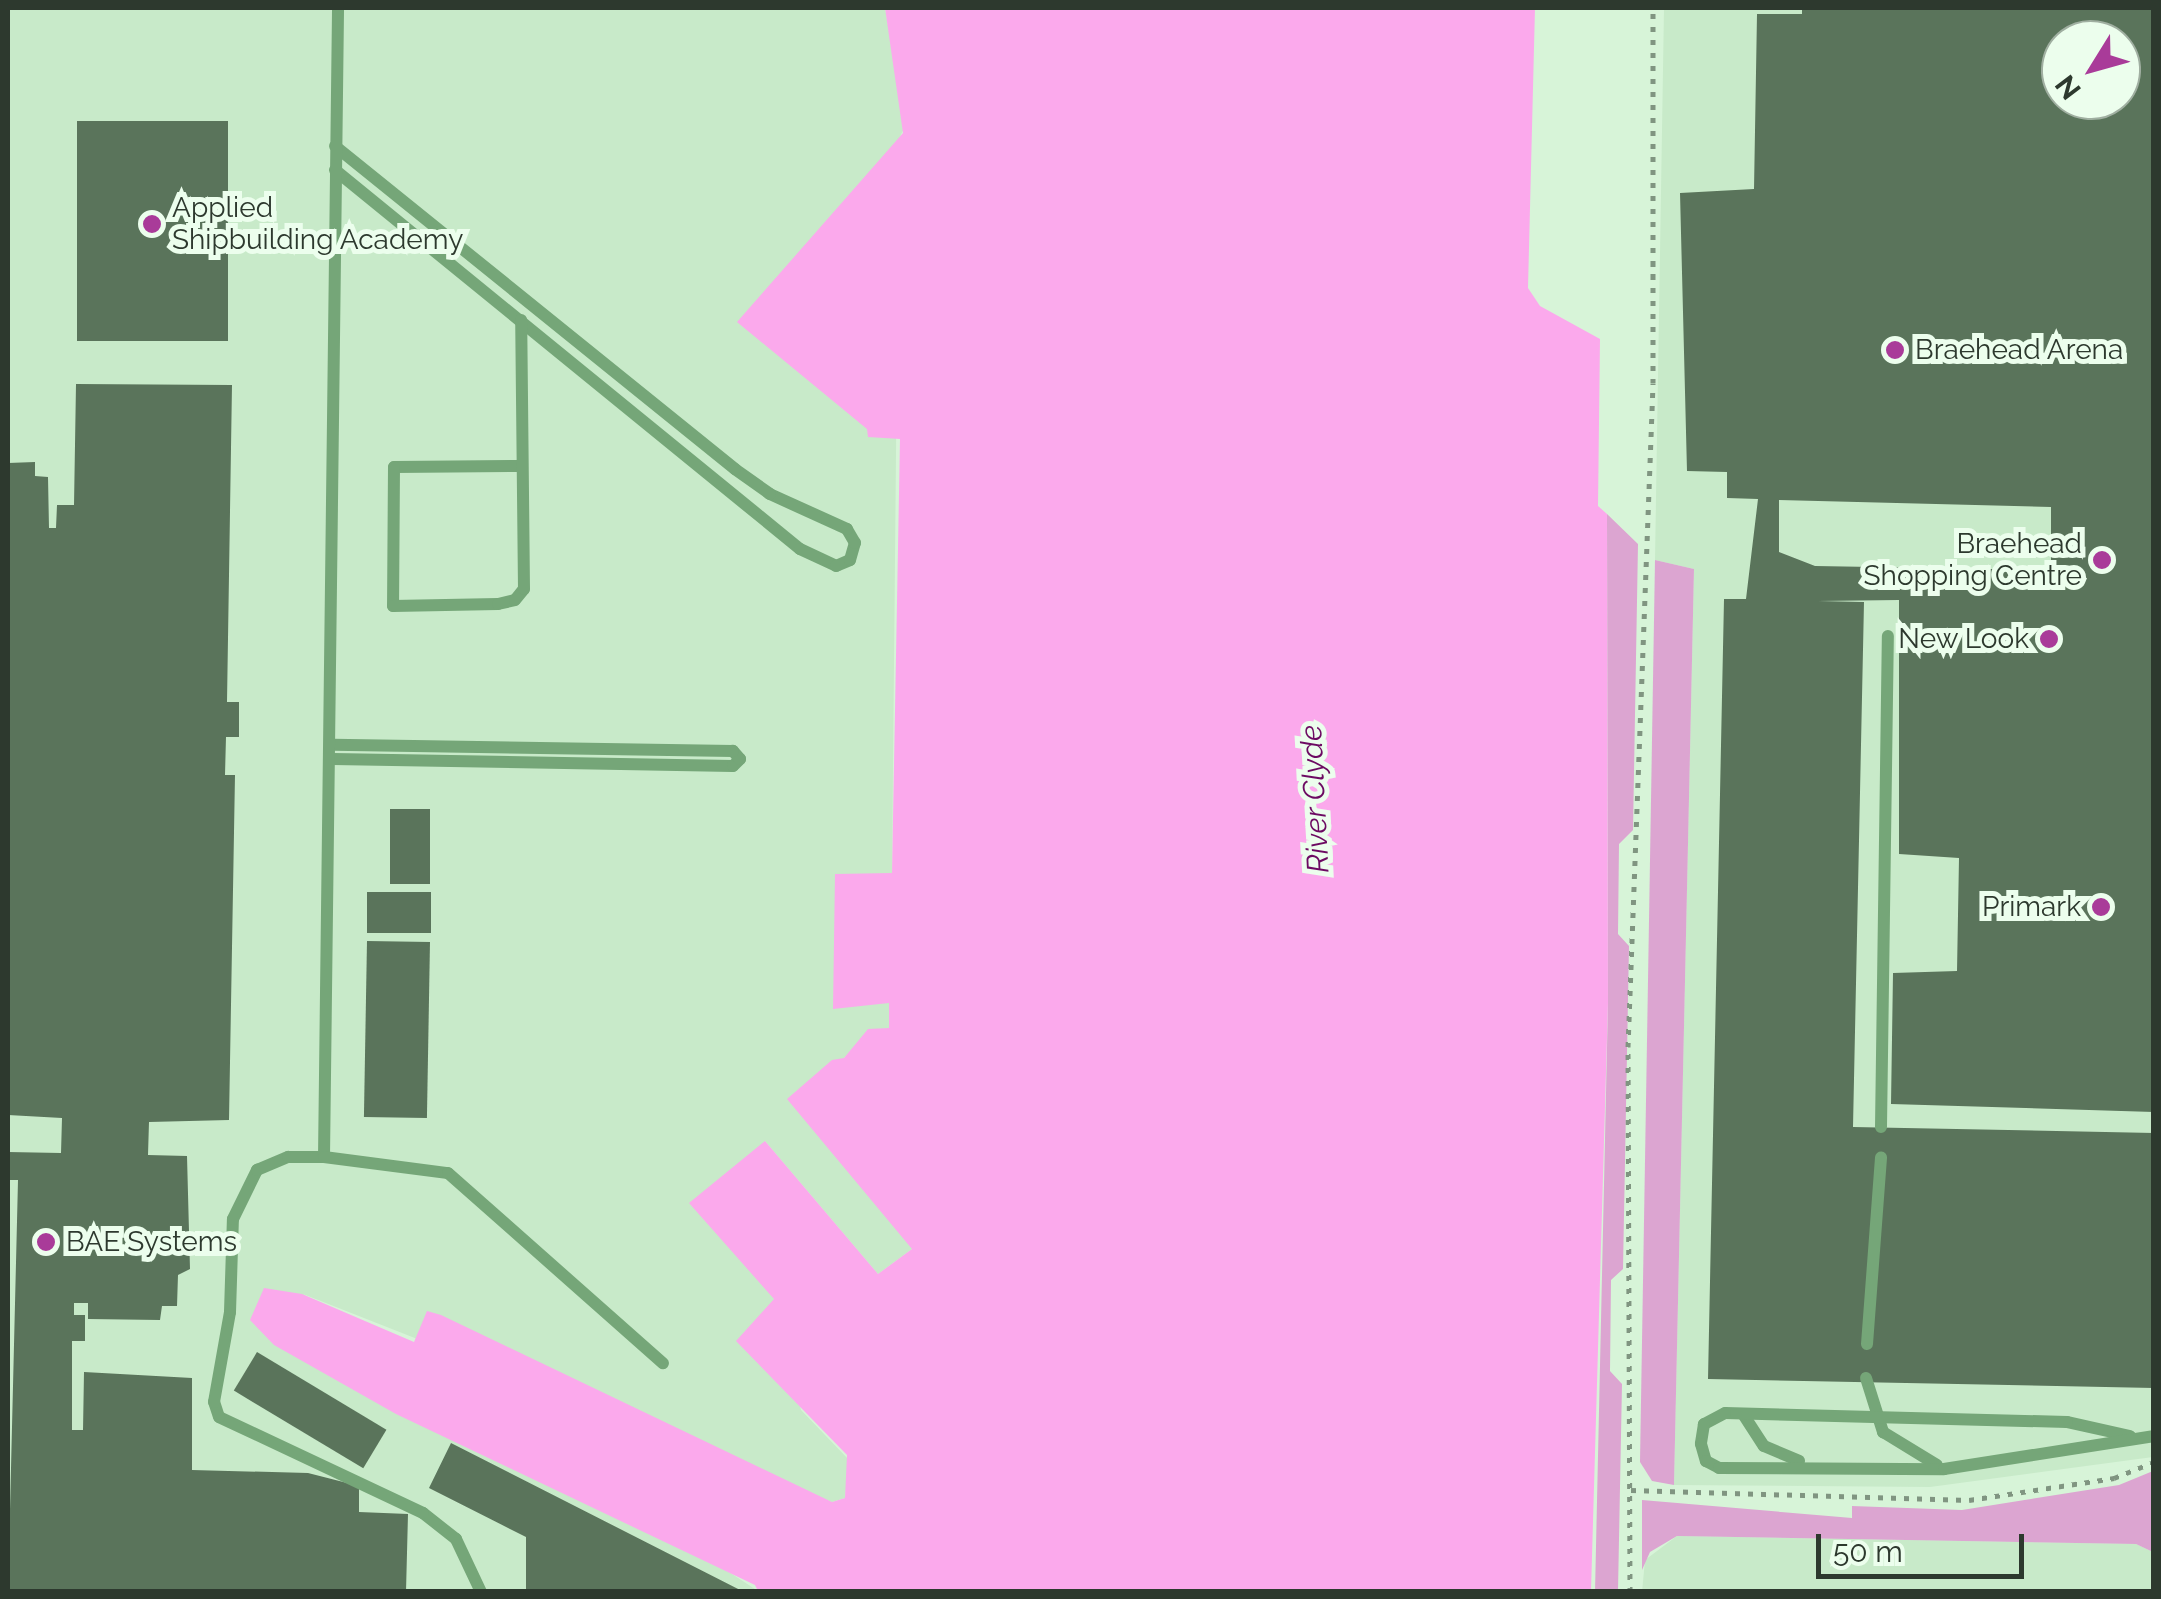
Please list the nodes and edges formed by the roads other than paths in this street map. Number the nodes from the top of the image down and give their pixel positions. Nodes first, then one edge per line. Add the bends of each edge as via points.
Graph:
1 (338, 8) edge
2 (335, 146) junction
3 (335, 170) junction
4 (521, 320) junction
5 (520, 466) junction
6 (1888, 636) dead end
7 (333, 752) junction
8 (1881, 1127) dead end
9 (324, 1157) junction
10 (1881, 1158) dead end
11 (1868, 1344) dead end
12 (663, 1363) dead end
13 (1866, 1378) dead end
14 (1744, 1414) junction
15 (1876, 1417) junction
16 (2130, 1436) junction
17 (2154, 1436) edge
18 (1816, 1466) junction
19 (1944, 1469) junction
20 (481, 1592) edge

1 - 2 lane
2 - 3 lane
2 - 4 lane via 735,470 847,529 856,544 850,560 836,566 810,556
3 - 4 lane
3 - 7 lane
4 - 5 lane
5 - 5 lane via 526,480 520,595 498,604 394,606 394,468
6 - 8 lane
7 - 7 lane via 733,751 740,758 733,766
7 - 9 lane
9 - 12 lane via 448,1174
9 - 20 lane via 264,1165 235,1211 215,1410 231,1427 423,1513 467,1554
10 - 11 lane
13 - 15 lane
14 - 15 lane
14 - 18 lane via 1774,1455
14 - 18 lane via 1725,1413 1704,1424 1706,1460 1718,1468
15 - 16 lane via 2067,1422
15 - 19 lane via 1895,1444
16 - 17 lane
16 - 19 lane
18 - 19 lane

